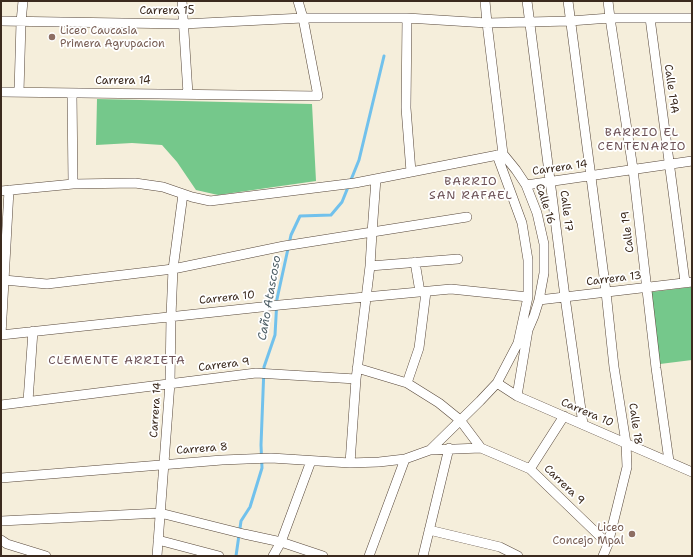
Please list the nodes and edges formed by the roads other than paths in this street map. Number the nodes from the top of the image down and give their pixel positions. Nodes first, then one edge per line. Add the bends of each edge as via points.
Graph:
1 (23, 1) edge
2 (182, 1) edge
3 (298, 1) edge
4 (485, 1) edge
5 (527, 1) edge
6 (568, 1) edge
7 (608, 1) edge
8 (303, 18) junction
9 (407, 18) junction
10 (610, 18) junction
11 (650, 18) junction
12 (692, 18) edge
13 (1, 21) edge
14 (570, 21) junction
15 (21, 22) junction
16 (530, 22) junction
17 (487, 23) junction
18 (183, 24) junction
19 (1, 92) edge
20 (19, 92) junction
21 (72, 93) junction
22 (188, 94) junction
23 (500, 155) junction
24 (692, 161) edge
25 (669, 164) junction
26 (633, 169) junction
27 (411, 172) junction
28 (591, 175) junction
29 (376, 179) junction
30 (550, 181) junction
31 (73, 184) junction
32 (526, 184) junction
33 (5, 190) edge
34 (184, 194) junction
35 (467, 217) dead end
36 (372, 233) junction
37 (458, 259) dead end
38 (415, 262) junction
39 (370, 266) junction
40 (173, 269) junction
41 (4, 280) junction
42 (689, 282) edge
43 (647, 287) junction
44 (423, 292) junction
45 (606, 292) junction
46 (366, 297) junction
47 (528, 297) junction
48 (565, 297) junction
49 (539, 300) junction
50 (171, 316) junction
51 (34, 331) junction
52 (1, 335) edge
53 (358, 368) junction
54 (356, 379) junction
55 (170, 383) junction
56 (407, 383) junction
57 (497, 383) junction
58 (517, 396) junction
59 (28, 401) junction
60 (1, 405) edge
61 (564, 416) junction
62 (460, 420) junction
63 (584, 424) junction
64 (626, 443) junction
65 (448, 448) junction
66 (481, 448) junction
67 (430, 450) junction
68 (405, 459) junction
69 (311, 461) junction
70 (669, 462) junction
71 (350, 463) junction
72 (164, 464) junction
73 (530, 469) junction
74 (692, 472) edge
75 (1, 478) edge
76 (160, 513) junction
77 (1, 521) edge
78 (429, 530) junction
79 (1, 540) edge
80 (158, 540) junction
81 (281, 542) junction
82 (608, 544) junction
83 (312, 555) edge
84 (46, 556) edge
85 (157, 556) edge
86 (219, 556) edge
87 (273, 556) edge
88 (323, 556) edge
89 (369, 556) edge
90 (423, 556) edge
91 (518, 556) edge
92 (603, 556) edge

1 - 15 street
2 - 18 street
3 - 8 street
4 - 17 street
5 - 16 street, Calle 17
6 - 14 street, Calle 18
7 - 10 street, Calle 19
8 - 9 street, Carrera 15
8 - 18 street, Carrera 15
8 - 22 street, Carrera 14 via 318,96
9 - 17 street, Carrera 15
9 - 27 street via 406,108
10 - 11 street, Carrera 15
10 - 14 street, Carrera 15
10 - 26 street, Calle 19
11 - 12 street, Carrera 15
11 - 25 street, Calle 19A
13 - 15 street, Carrera 15
14 - 16 street, Carrera 15
14 - 28 street, Calle 18
15 - 18 street, Carrera 15
15 - 20 street
16 - 17 street, Carrera 15
16 - 30 street, Calle 17
17 - 23 street
18 - 22 street
19 - 20 street, Carrera 14
20 - 21 street, Carrera 14
21 - 22 street, Carrera 14
21 - 31 street
23 - 27 street
23 - 32 street, Calle 16
23 - 47 street via 522,223 528,260
24 - 25 street, Carrera 14
25 - 26 street, Carrera 14
25 - 42 street, Calle 19A
26 - 28 street, Carrera 14
26 - 43 street, Calle 19
27 - 29 street
28 - 30 street, Carrera 14
28 - 45 street, Calle 18
29 - 34 street via 210,201
29 - 36 street
30 - 32 street, Carrera 14
30 - 48 street, Calle 17
31 - 33 street
31 - 34 street via 135,183 163,187
32 - 49 street, Calle 16 via 537,213 544,244 544,274
33 - 41 street
34 - 40 street, Carrera 14
35 - 36 street
36 - 39 street
36 - 40 street via 288,246
37 - 38 street
38 - 39 street
38 - 44 street
39 - 46 street
40 - 41 street via 47,284
40 - 50 street, Carrera 14
41 - 52 street
42 - 43 street, Carrera 13
43 - 45 street, Carrera 13
43 - 70 street, Calle 19
44 - 46 street, Carrera 10
44 - 47 street, Carrera 10 via 451,289
44 - 56 street via 419,348
45 - 48 street, Carrera 13
45 - 64 street, Calle 18
46 - 50 street, Carrera 10
46 - 53 street
47 - 57 street via 518,343
48 - 49 street, Carrera 13
48 - 63 street, Calle 17
49 - 58 street, Calle 16 via 528,330
50 - 51 street, Carrera 10
50 - 55 street, Carrera 14
51 - 52 street, Carrera 10
51 - 59 street
53 - 54 street
53 - 56 street, Carrera 9
54 - 55 street, Carrera 9 via 256,373
54 - 71 street
55 - 59 street, Carrera 9
55 - 72 street, Carrera 14
56 - 62 street, Carrera 9
57 - 58 street, Carrera 10
57 - 62 street
58 - 61 street, Carrera 10
59 - 60 street, Carrera 9
61 - 63 street, Carrera 10
61 - 73 street
62 - 66 street, Carrera 9
62 - 67 street
63 - 64 street, Carrera 10
64 - 70 street, Carrera 10
64 - 82 street, Calle 18 via 627,467
65 - 66 street
65 - 67 street
65 - 78 street
66 - 73 street, Carrera 9
67 - 68 street, Carrera 8
68 - 71 street, Carrera 8
68 - 89 street
69 - 71 street, Carrera 8
69 - 72 street, Carrera 8 via 271,458
69 - 81 street
70 - 74 street, Carrera 10
72 - 75 street, Carrera 8
72 - 76 street, Carrera 14
73 - 82 street, Carrera 9
76 - 77 street
76 - 80 street, Carrera 14
76 - 81 street
78 - 90 street
78 - 91 street via 500,547
79 - 84 street
80 - 85 street, Carrera 14
80 - 86 street
81 - 83 street
81 - 87 street
82 - 92 street, Calle 18
83 - 88 street

